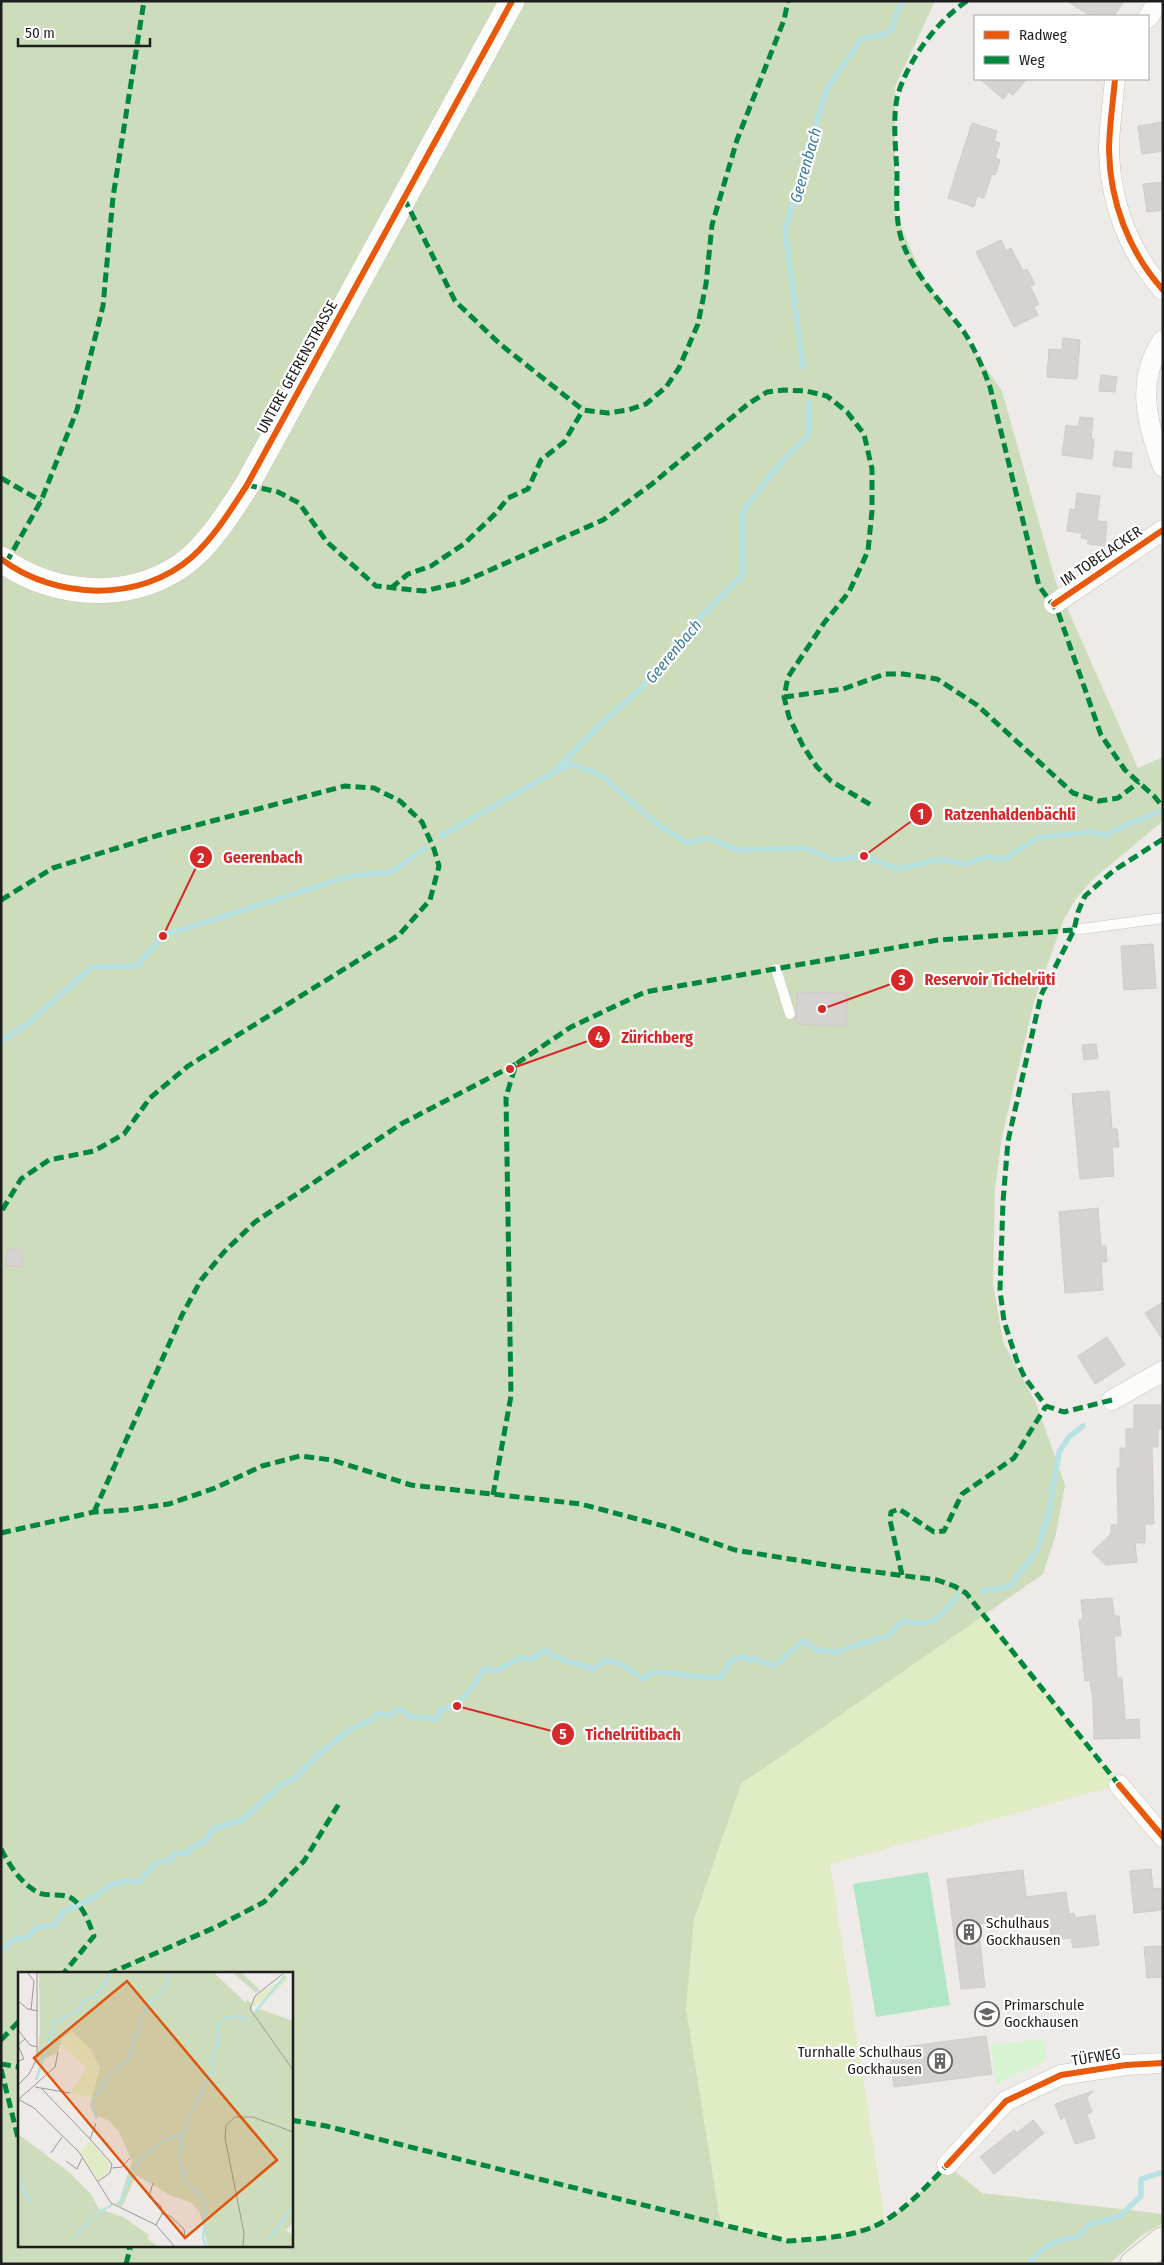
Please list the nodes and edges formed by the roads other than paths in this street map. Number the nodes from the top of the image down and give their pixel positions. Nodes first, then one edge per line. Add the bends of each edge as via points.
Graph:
1 (512, 1) edge
2 (1115, 80) edge
3 (1163, 290) edge
4 (1163, 340) edge
5 (1163, 467) edge
6 (1163, 530) edge
7 (1, 559) edge
8 (1054, 604) dead end
9 (1163, 918) edge
10 (1074, 930) dead end
11 (776, 969) dead end
12 (790, 1014) dead end
13 (1163, 1371) edge
14 (1112, 1400) dead end
15 (1119, 1785) dead end
16 (1163, 1837) edge
17 (1163, 2062) edge
18 (947, 2165) dead end
19 (1163, 2241) edge
20 (1134, 2264) edge

1 - 7 street, UNTERE GEERENSTRASSE via 247,485 210,539 186,562 162,578 109,590 81,590 50,584
2 - 3 street via 1109,150 1113,190 1135,253
4 - 5 street via 1150,365 1145,386 1145,413
6 - 8 street, IM TOBELACKER
9 - 10 lane
11 - 12 lane
13 - 14 street
15 - 16 street
17 - 18 street, TÜFWEG via 1061,2075 1006,2101
19 - 20 main road

